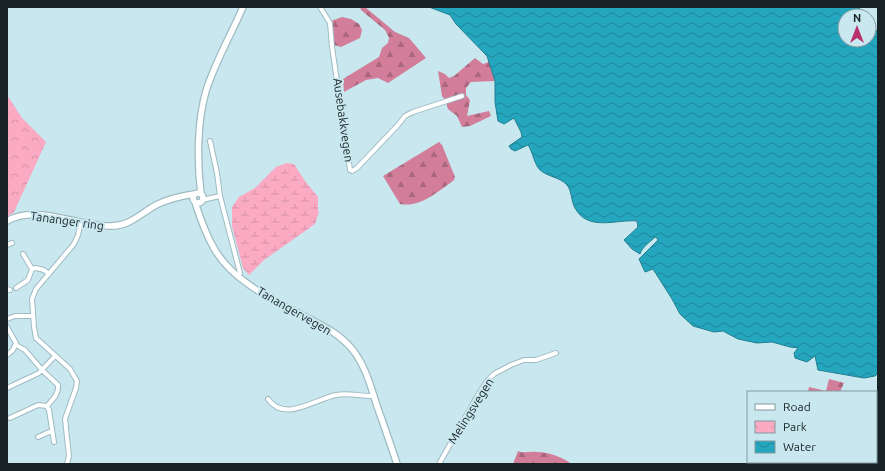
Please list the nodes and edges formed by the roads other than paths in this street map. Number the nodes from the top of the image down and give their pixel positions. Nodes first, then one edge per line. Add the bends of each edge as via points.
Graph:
1 (243, 7) edge
2 (320, 7) edge
3 (462, 96) dead end
4 (210, 141) dead end
5 (217, 196) junction
6 (198, 198) junction
7 (7, 221) edge
8 (80, 222) junction
9 (12, 243) dead end
10 (7, 245) edge
11 (23, 254) dead end
12 (32, 270) junction
13 (240, 273) dead end
14 (48, 274) junction
15 (16, 288) dead end
16 (33, 316) junction
17 (7, 319) edge
18 (7, 326) edge
19 (18, 346) dead end
20 (556, 353) dead end
21 (7, 355) edge
22 (55, 356) junction
23 (43, 371) junction
24 (7, 388) edge
25 (374, 396) junction
26 (268, 399) dead end
27 (47, 406) junction
28 (21, 413) junction
29 (10, 418) dead end
30 (23, 418) dead end
31 (52, 432) junction
32 (38, 437) dead end
33 (54, 442) dead end
34 (67, 464) edge
35 (397, 464) edge
36 (439, 464) edge

1 - 6 main road, Tanangervegen via 204,100 200,127
2 - 3 street, Ausebakkvegen via 330,23 350,170 357,168 405,116
4 - 5 street via 217,173
5 - 6 street
5 - 13 street
6 - 8 main road, Tananger ring via 180,196 154,206 136,219 117,226
6 - 25 main road, Tanangervegen via 206,232 226,265 269,297 346,342 361,363
7 - 8 main road, Tananger ring via 17,216 34,214
8 - 14 street via 74,244
9 - 10 street
11 - 12 street
12 - 14 street via 36,268
12 - 15 street via 28,280
14 - 16 street via 34,293
16 - 17 street via 11,316
16 - 22 street via 36,338
18 - 21 street via 16,343
19 - 23 street via 26,350
20 - 36 street, Melingsvegen via 536,360 524,360 494,374 478,395
22 - 23 street
22 - 34 street via 70,369 77,381 64,419 69,456
23 - 24 street
23 - 27 street via 59,389
25 - 26 street via 337,395 288,410 271,404
25 - 35 main road, Tanangervegen
27 - 28 street via 38,405
27 - 31 street
28 - 29 street
28 - 30 street
31 - 32 street
31 - 33 street

